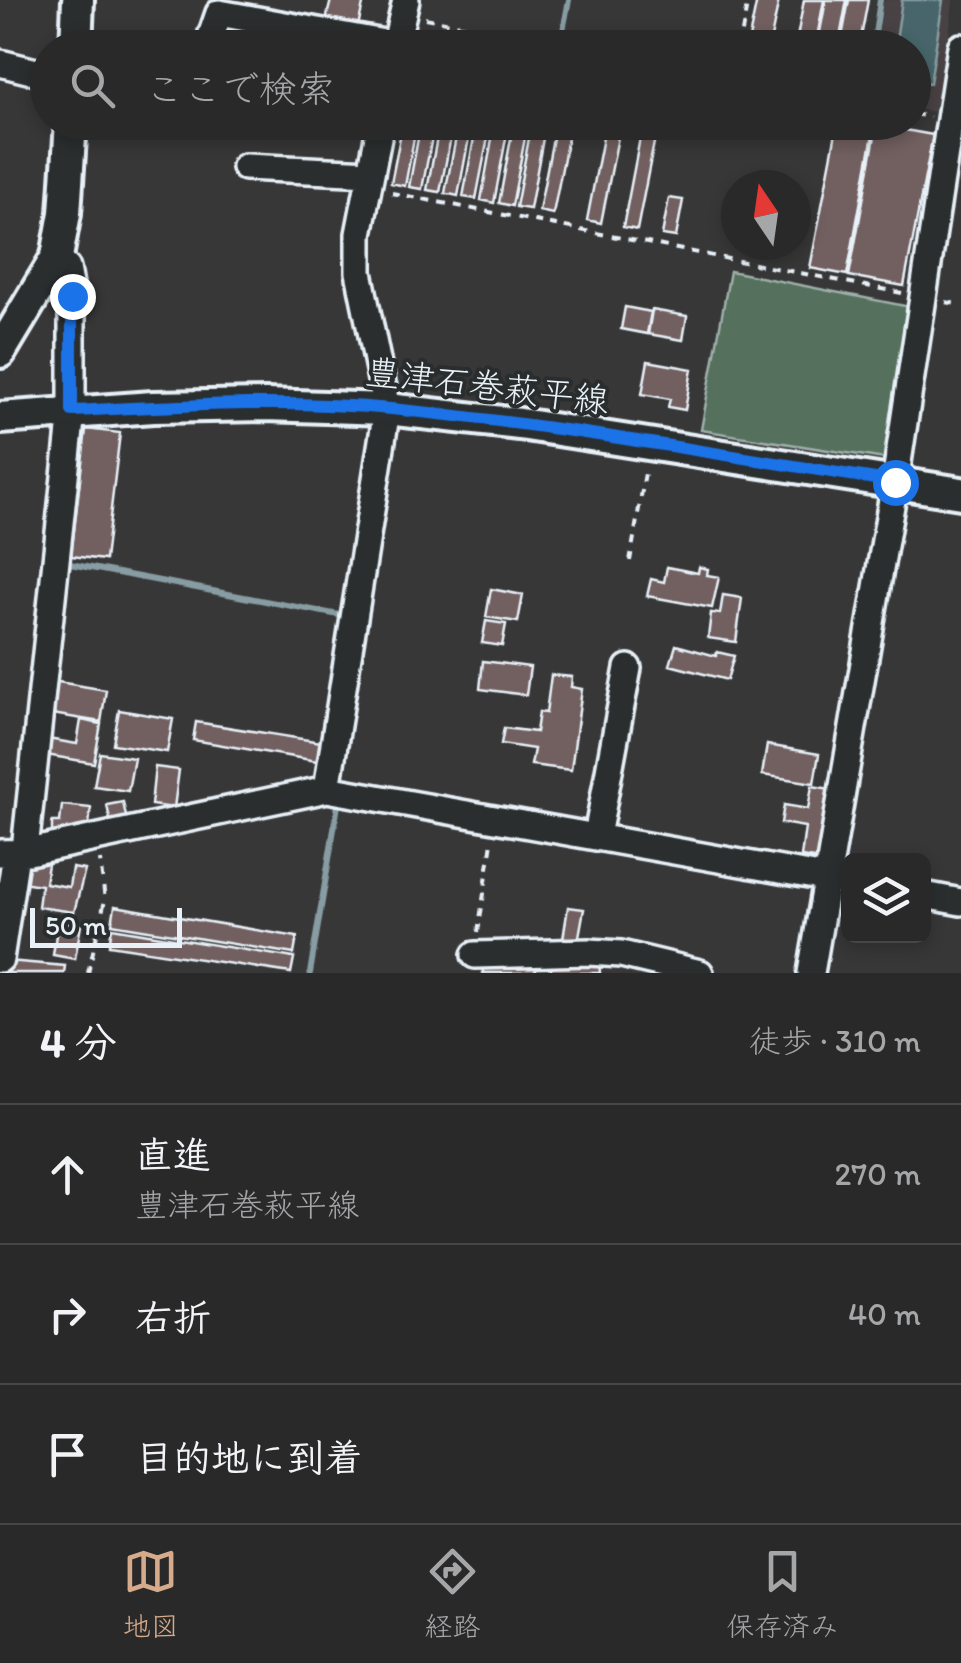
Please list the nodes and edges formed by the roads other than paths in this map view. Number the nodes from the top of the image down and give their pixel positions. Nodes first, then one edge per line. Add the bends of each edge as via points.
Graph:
1 (78, 0) edge
2 (77, 30) edge
3 (212, 30) edge
4 (310, 30) edge
5 (961, 47) edge
6 (0, 63) edge
7 (30, 71) edge
8 (70, 140) edge
9 (377, 140) edge
10 (245, 167) dead end
11 (370, 181) junction
12 (57, 257) junction
13 (0, 352) edge
14 (387, 408) junction
15 (72, 411) junction
16 (0, 418) edge
17 (895, 482) junction
18 (961, 493) edge
19 (628, 668) dead end
20 (327, 789) junction
21 (598, 836) junction
22 (15, 853) edge
23 (838, 880) edge
24 (931, 896) edge
25 (961, 902) edge
26 (474, 955) road end
27 (0, 959) edge
28 (700, 973) edge
29 (811, 973) edge

1 - 2 main road
3 - 4 street via 220,13
5 - 17 street
6 - 7 street
8 - 12 main road
9 - 11 street
10 - 11 street
11 - 14 street via 359,272
12 - 13 main road
12 - 15 street via 67,268 72,296
14 - 15 main road, 豊津石巻萩平線
14 - 17 main road, 豊津石巻萩平線
14 - 20 street
15 - 16 main road, 豊津石巻萩平線
15 - 22 street via 26,840
17 - 18 main road, 豊津石巻萩平線
17 - 23 street
19 - 21 street
20 - 21 street
20 - 22 street
21 - 23 street
22 - 27 street
23 - 29 street
24 - 25 street
26 - 28 street via 622,954

